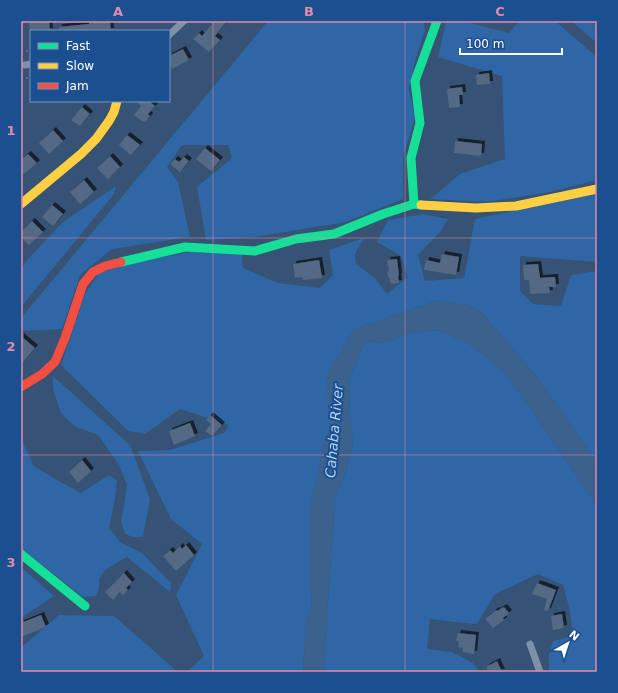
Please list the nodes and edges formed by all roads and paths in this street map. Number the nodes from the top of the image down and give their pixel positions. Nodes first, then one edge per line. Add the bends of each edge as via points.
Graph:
1 (184, 21) edge
2 (437, 21) edge
3 (170, 33) edge
4 (117, 102) edge
5 (597, 189) edge
6 (21, 204) edge
7 (414, 204) junction
8 (21, 387) edge
9 (21, 554) edge
10 (85, 606) dead end
11 (530, 644) dead end
12 (540, 672) edge

1 - 3 street
2 - 7 street via 415,80 420,123 411,158
4 - 6 street via 107,125 95,141
5 - 7 street via 500,208
7 - 8 street via 334,234 296,239 255,251 185,247 105,266 93,272 83,284 55,362
9 - 10 street
11 - 12 street

